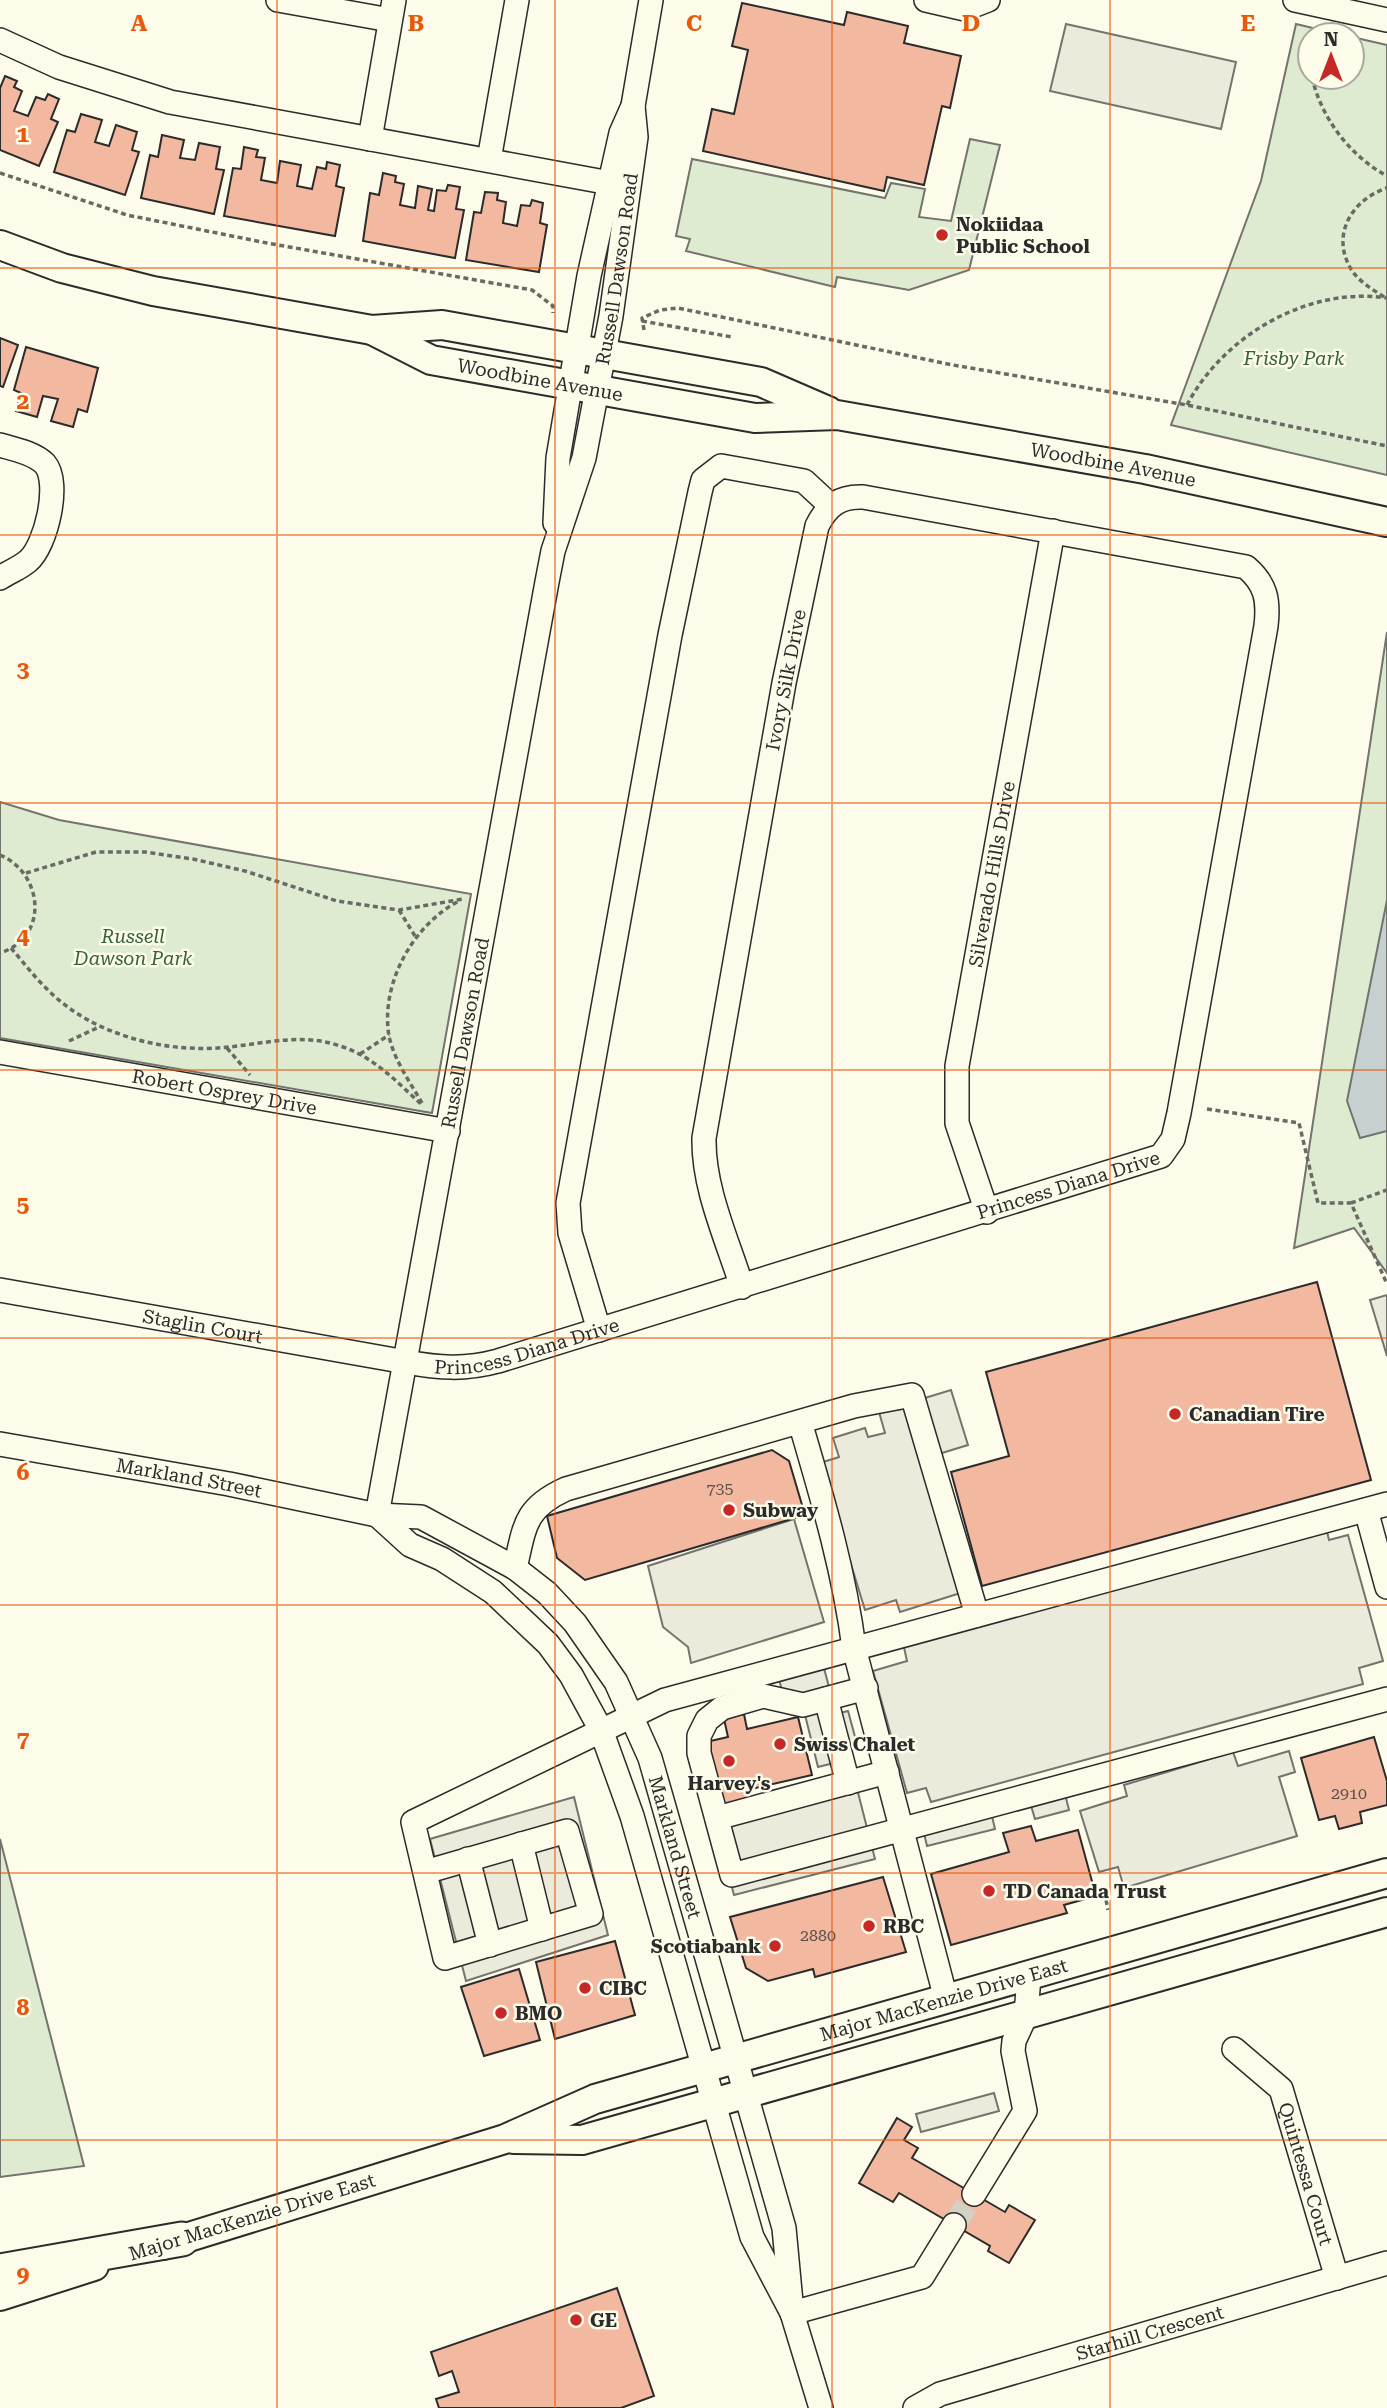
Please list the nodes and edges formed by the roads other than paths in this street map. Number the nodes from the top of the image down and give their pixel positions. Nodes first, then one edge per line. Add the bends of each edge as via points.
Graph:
1 (278, 0) edge
2 (517, 0) edge
3 (651, 0) edge
4 (926, 0) edge
5 (988, 0) edge
6 (1295, 0) edge
7 (392, 10) edge
8 (1387, 20) edge
9 (0, 40) edge
10 (633, 106) junction
11 (370, 139) junction
12 (489, 160) junction
13 (610, 183) junction
14 (0, 245) edge
15 (372, 330) junction
16 (576, 349) junction
17 (604, 354) junction
18 (583, 387) junction
19 (838, 415) junction
20 (0, 444) edge
21 (830, 505) junction
22 (1387, 522) edge
23 (1053, 531) junction
24 (0, 578) edge
25 (0, 1052) edge
26 (449, 1131) junction
27 (987, 1212) junction
28 (742, 1287) junction
29 (0, 1290) edge
30 (599, 1330) junction
31 (406, 1362) junction
32 (800, 1422) junction
33 (0, 1444) edge
34 (1377, 1507) edge
35 (377, 1515) junction
36 (515, 1568) junction
37 (1387, 1587) edge
38 (977, 1615) junction
39 (854, 1648) junction
40 (866, 1688) junction
41 (825, 1699) junction
42 (1387, 1699) edge
43 (633, 1716) junction
44 (601, 1730) junction
45 (887, 1772) junction
46 (848, 1783) junction
47 (717, 1818) junction
48 (901, 1829) junction
49 (520, 1844) junction
50 (468, 1859) junction
51 (425, 1872) junction
52 (1387, 1873) edge
53 (1387, 1912) edge
54 (542, 1929) junction
55 (490, 1945) junction
56 (1029, 1976) junction
57 (946, 1999) junction
58 (1026, 2015) junction
59 (1234, 2049) dead end
60 (736, 2059) junction
61 (704, 2068) junction
62 (746, 2094) junction
63 (713, 2104) junction
64 (505, 2139) junction
65 (974, 2194) tunnel mouth
66 (954, 2225) tunnel mouth
67 (182, 2239) junction
68 (1387, 2263) edge
69 (0, 2272) edge
70 (1337, 2278) junction
71 (0, 2296) edge
72 (792, 2313) junction
73 (821, 2408) edge
74 (915, 2408) edge

1 - 7 street
2 - 12 street
3 - 10 street, Russell Dawson Road
4 - 5 street via 965,9
6 - 8 street
7 - 11 street
9 - 11 street via 131,92
10 - 13 street, Russell Dawson Road via 621,133
10 - 17 street, Russell Dawson Road via 636,137
11 - 12 street
12 - 13 street
13 - 16 street, Russell Dawson Road
14 - 15 main road, Woodbine Avenue via 62,268 153,291
15 - 16 main road, Woodbine Avenue via 442,325
15 - 18 main road, Woodbine Avenue via 431,360
16 - 17 main road, Woodbine Avenue
16 - 18 street, Russell Dawson Road
17 - 18 street, Russell Dawson Road
17 - 19 main road, Woodbine Avenue via 761,382
18 - 19 main road, Woodbine Avenue via 755,418
18 - 26 street, Russell Dawson Road via 584,458 553,551
19 - 22 main road, Woodbine Avenue via 1145,469
20 - 24 street via 37,458 53,486 37,548 29,560
21 - 23 street via 851,496 863,497
21 - 28 street, Ivory Silk Drive via 817,526 787,670 705,1127 706,1171
21 - 30 street via 804,481 720,466 703,480 699,492 568,1203 570,1233
23 - 27 street, Silverado Hills Drive via 957,1066 957,1123
23 - 27 street, Princess Diana Drive via 1245,567 1257,577 1268,604 1266,626 1174,1139 1168,1151 1151,1160
25 - 26 street, Robert Osprey Drive
26 - 31 street, Russell Dawson Road
27 - 28 street, Princess Diana Drive
28 - 30 street, Princess Diana Drive
29 - 31 street, Staglin Court
30 - 31 street, Princess Diana Drive via 472,1368
31 - 35 street, Russell Dawson Road
32 - 36 street via 544,1498 526,1521
32 - 38 street via 912,1395
32 - 39 street via 847,1592
33 - 35 street, Markland Street via 229,1483
34 - 37 street
34 - 38 street
35 - 36 street, Markland Street via 421,1517
35 - 44 street, Markland Street via 410,1545 469,1575 524,1619 560,1659
36 - 43 street, Markland Street via 575,1623 610,1672
38 - 39 street
39 - 40 street
39 - 43 street via 665,1700
40 - 41 street
40 - 45 street
41 - 46 street
41 - 47 street via 803,1705 764,1696 722,1708 707,1720 699,1736 699,1753
42 - 48 street
43 - 44 street
43 - 60 street, Markland Street via 657,1780
44 - 51 street via 413,1822
44 - 61 street, Markland Street via 632,1816
45 - 46 street
45 - 48 street
46 - 47 street
47 - 48 street via 732,1875
48 - 57 street
49 - 50 street
49 - 54 street
49 - 54 street via 567,1831 591,1914
50 - 51 street
50 - 55 street
51 - 55 street via 445,1958
52 - 56 main road, Major MacKenzie Drive East
53 - 58 main road, Major MacKenzie Drive East
54 - 55 street
56 - 57 main road, Major MacKenzie Drive East
56 - 58 street
57 - 60 main road, Major MacKenzie Drive East
58 - 62 main road, Major MacKenzie Drive East
58 - 65 street via 1013,2051 1024,2111
59 - 70 street, Quintessa Court via 1281,2089
60 - 61 main road, Major MacKenzie Drive East
60 - 62 street, Markland Street
61 - 63 street, Markland Street
61 - 64 main road, Major MacKenzie Drive East via 595,2099
62 - 63 main road, Major MacKenzie Drive East
62 - 72 street, Markland Street via 784,2228
63 - 64 main road, Major MacKenzie Drive East via 582,2140
63 - 72 street, Markland Street via 752,2237
64 - 67 main road, Major MacKenzie Drive East
66 - 72 street via 922,2277
67 - 69 highway
67 - 71 main road, Major MacKenzie Drive East
68 - 70 street, Starhill Crescent
70 - 74 street, Starhill Crescent via 940,2394
72 - 73 street, Markland Street

